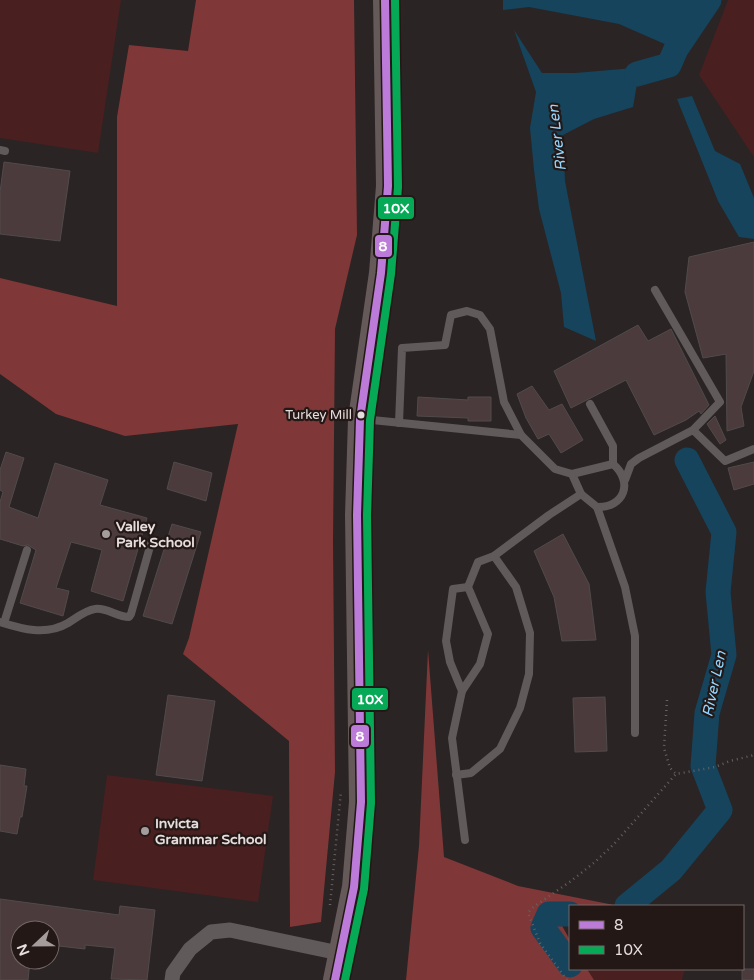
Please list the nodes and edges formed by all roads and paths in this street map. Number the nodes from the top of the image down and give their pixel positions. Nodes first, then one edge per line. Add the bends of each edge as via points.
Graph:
1 (386, 0) edge
2 (655, 290) dead end
3 (590, 404) dead end
4 (360, 419) junction
5 (399, 423) junction
6 (693, 430) junction
7 (521, 435) junction
8 (754, 449) edge
9 (613, 464) junction
10 (572, 474) junction
11 (625, 480) junction
12 (581, 494) junction
13 (597, 507) junction
14 (151, 543) dead end
15 (27, 550) dead end
16 (494, 556) junction
17 (468, 587) junction
18 (2, 622) edge
19 (462, 691) junction
20 (668, 700) dead end
21 (635, 733) dead end
22 (754, 754) edge
23 (676, 774) junction
24 (456, 775) junction
25 (465, 840) dead end
26 (340, 952) junction
27 (172, 980) edge
28 (335, 980) edge
29 (567, 980) edge

1 - 4 main road via 388,186 381,273
2 - 6 lane via 720,402
3 - 9 lane via 613,446
4 - 5 lane
4 - 26 main road via 356,515 361,802 354,886
5 - 7 lane
5 - 7 lane via 402,348 445,345 451,315 467,311 480,315 490,329 504,402
6 - 8 lane via 726,461
6 - 11 lane via 638,458 631,464
7 - 10 lane via 556,468
9 - 10 lane
9 - 11 lane
10 - 12 lane
11 - 13 lane via 622,496 616,503
12 - 13 lane
12 - 16 lane
13 - 21 lane via 625,587 635,636
14 - 18 lane via 129,617 96,608 65,625 42,631
15 - 18 lane
16 - 17 lane via 478,562
16 - 24 lane via 516,587 530,633 529,674 520,708 500,749 471,773
17 - 19 lane via 488,634 480,664
17 - 19 lane via 453,589 446,641 450,662
19 - 24 lane via 452,738
20 - 23 path via 664,748 670,768
22 - 23 path
23 - 29 path via 614,844 528,912 540,943
24 - 25 lane
26 - 27 street via 230,930 211,932 190,949 173,973
26 - 28 main road

